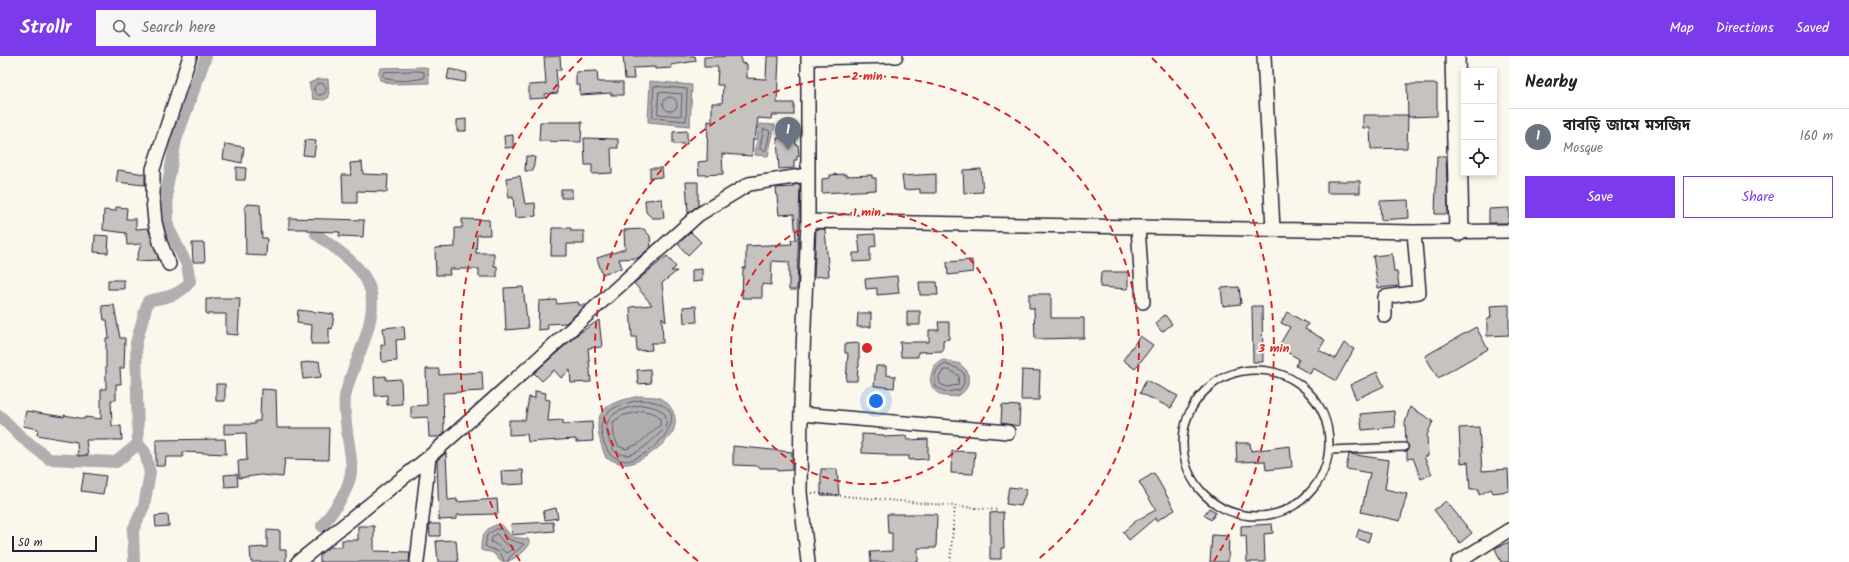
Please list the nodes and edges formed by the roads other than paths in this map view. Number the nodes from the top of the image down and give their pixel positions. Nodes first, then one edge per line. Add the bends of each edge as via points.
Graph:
1 (190, 56) edge
2 (896, 56) edge
3 (1264, 56) edge
4 (1455, 56) edge
5 (808, 57) edge
6 (807, 175) junction
7 (808, 221) junction
8 (1138, 227) junction
9 (1273, 229) junction
10 (1460, 231) junction
11 (1509, 231) edge
12 (1414, 232) junction
13 (169, 264) dead end
14 (1143, 302) dead end
15 (1385, 316) dead end
16 (801, 414) junction
17 (1008, 432) dead end
18 (1404, 447) dead end
19 (1330, 450) junction
20 (429, 456) junction
21 (1509, 530) edge
22 (298, 562) edge
23 (417, 562) edge
24 (808, 562) edge
25 (1458, 562) edge

1 - 13 street via 153,170 155,222
2 - 5 street
3 - 9 street
4 - 10 street
5 - 6 street
6 - 7 street
6 - 20 street via 750,184 698,215
7 - 8 street
7 - 16 street
8 - 9 street
8 - 14 street
9 - 12 street
10 - 11 street
10 - 12 street
12 - 15 street via 1419,292 1385,297
16 - 17 street
16 - 24 street via 800,492
18 - 19 lane
19 - 19 lane via 1324,472 1315,487 1303,499 1294,506 1272,514 1249,516 1227,510 1208,498 1200,489 1190,475 1184,459 1183,436 1194,403 1210,386 1224,377 1241,371 1264,370 1296,381 1313,396 1328,427
20 - 22 street
20 - 23 street
21 - 25 street

